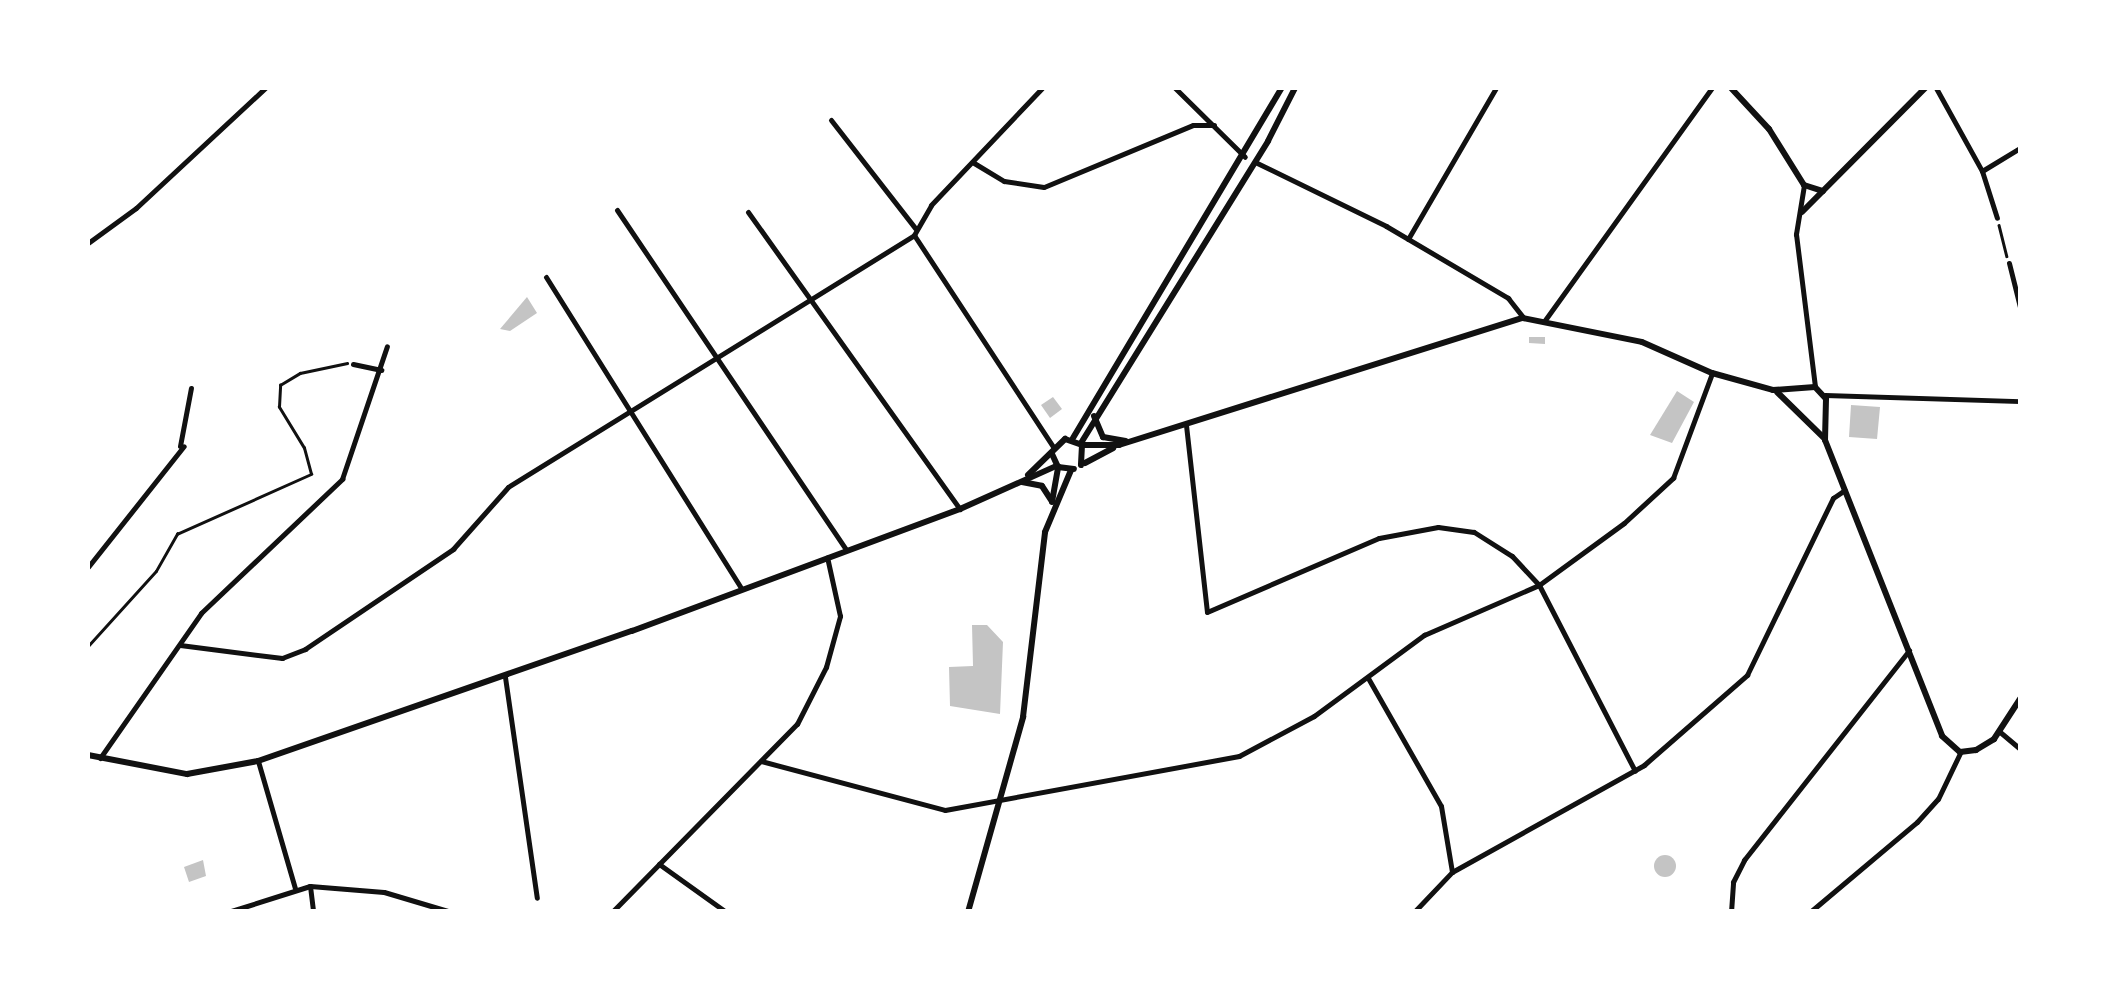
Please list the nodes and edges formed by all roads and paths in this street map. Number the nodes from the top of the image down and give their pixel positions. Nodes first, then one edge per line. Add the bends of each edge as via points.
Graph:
1 (265, 88) edge
2 (1042, 88) edge
3 (1175, 88) edge
4 (1282, 88) edge
5 (1294, 88) edge
6 (1496, 88) edge
7 (1712, 88) edge
8 (1731, 88) edge
9 (1925, 88) edge
10 (1936, 88) edge
11 (832, 120) dead end
12 (1214, 125) junction
13 (2020, 148) edge
14 (1245, 156) junction
15 (974, 162) junction
16 (1255, 162) junction
17 (1982, 171) junction
18 (1804, 185) junction
19 (1824, 192) junction
20 (617, 210) dead end
21 (748, 212) dead end
22 (1802, 212) junction
23 (1997, 218) joint
24 (915, 232) junction
25 (1408, 239) junction
26 (88, 243) edge
27 (2009, 263) joint
28 (546, 277) dead end
29 (2019, 293) edge
30 (809, 297) junction
31 (2020, 307) edge
32 (1523, 318) junction
33 (1545, 320) junction
34 (388, 346) dead end
35 (720, 356) junction
36 (354, 364) joint
37 (380, 370) junction
38 (1712, 373) junction
39 (1815, 387) junction
40 (191, 388) dead end
41 (1773, 390) junction
42 (1803, 390) junction
43 (1825, 395) junction
44 (2020, 401) edge
45 (1801, 410) junction
46 (1823, 410) junction
47 (632, 413) junction
48 (1094, 416) junction
49 (1186, 424) junction
50 (1826, 440) junction
51 (1132, 441) junction
52 (1079, 442) junction
53 (1119, 445) junction
54 (184, 446) dead end
55 (1053, 450) junction
56 (176, 454) junction
57 (1081, 465) junction
58 (1057, 467) junction
59 (1071, 470) junction
60 (1018, 484) junction
61 (1845, 490) junction
62 (1052, 502) junction
63 (960, 509) junction
64 (1050, 513) junction
65 (846, 550) junction
66 (827, 557) junction
67 (88, 568) edge
68 (1539, 586) junction
69 (742, 590) junction
70 (180, 645) junction
71 (88, 646) edge
72 (1909, 650) junction
73 (504, 677) junction
74 (1368, 678) junction
75 (2020, 698) edge
76 (2000, 732) junction
77 (2020, 749) edge
78 (1960, 752) junction
79 (88, 754) edge
80 (100, 758) junction
81 (258, 761) junction
82 (761, 761) junction
83 (1635, 771) junction
84 (998, 805) junction
85 (659, 864) junction
86 (1452, 872) junction
87 (310, 886) junction
88 (295, 888) junction
89 (537, 898) dead end
90 (228, 912) edge
91 (313, 912) edge
92 (452, 912) edge
93 (612, 912) edge
94 (726, 912) edge
95 (968, 912) edge
96 (1414, 912) edge
97 (1731, 912) edge
98 (1810, 912) edge

1 - 26 street via 136,208
2 - 15 street
3 - 12 street
4 - 14 street
5 - 16 street
6 - 25 street
7 - 33 street
8 - 18 street via 1769,129
9 - 19 street
10 - 17 street
11 - 24 street
12 - 14 street
12 - 15 street via 1193,125 1044,187 1004,180
13 - 17 street
14 - 16 street
14 - 52 street via 1098,387
15 - 24 street
16 - 25 street
16 - 48 street
17 - 23 street
18 - 19 street
18 - 22 street
19 - 22 street
20 - 35 street
21 - 30 street
22 - 39 street via 1796,234 1811,313
23 - 27 path
24 - 30 street
24 - 55 street
25 - 32 street via 1508,298
27 - 29 street
28 - 47 street
29 - 31 street
30 - 35 street
30 - 63 street
32 - 33 street
32 - 49 street
33 - 38 street via 1642,342
34 - 37 street
35 - 47 street
35 - 65 street
36 - 37 street
36 - 71 path via 336,362 280,385 279,407 304,448 310,474 177,534 156,571
37 - 70 street via 342,479 225,585
38 - 41 street
38 - 68 street via 1664,490
39 - 42 street
39 - 43 street
40 - 56 street
41 - 42 street
41 - 45 street
42 - 45 street
43 - 44 street
43 - 46 street
45 - 46 street
45 - 50 street
46 - 50 street
47 - 69 street
47 - 70 street via 508,487 452,549 305,649 282,658
48 - 51 street via 1102,436
48 - 52 street
49 - 51 street
49 - 68 street via 1206,612 1379,538 1438,526 1493,541
50 - 61 street
51 - 53 street
52 - 53 street
52 - 55 street
52 - 57 street
53 - 57 street
54 - 56 street
55 - 58 street
55 - 60 street
56 - 67 street
57 - 59 street
58 - 59 street
58 - 60 street
58 - 62 street
59 - 64 street
60 - 62 street via 1042,486
60 - 63 street
61 - 72 street
61 - 83 street via 1833,498 1748,675
62 - 64 street
63 - 65 street
64 - 84 street via 1029,689
65 - 66 street
66 - 69 street
66 - 82 street via 840,616 835,640 797,724
68 - 74 street via 1424,635
68 - 83 street
69 - 73 street
70 - 80 street
72 - 78 street via 1936,725
72 - 97 street via 1744,860 1733,882
73 - 81 street
73 - 89 street
74 - 84 street via 1314,716 1218,764
74 - 86 street via 1441,806
75 - 76 street
76 - 77 street
76 - 78 street
78 - 98 street via 1938,799 1917,822
79 - 80 street
80 - 81 street via 187,774
81 - 88 street
82 - 84 street via 915,806
82 - 85 street
83 - 86 street
84 - 95 street
85 - 93 street
85 - 94 street
86 - 96 street
87 - 88 street
87 - 91 street
87 - 92 street via 384,892
88 - 90 street

